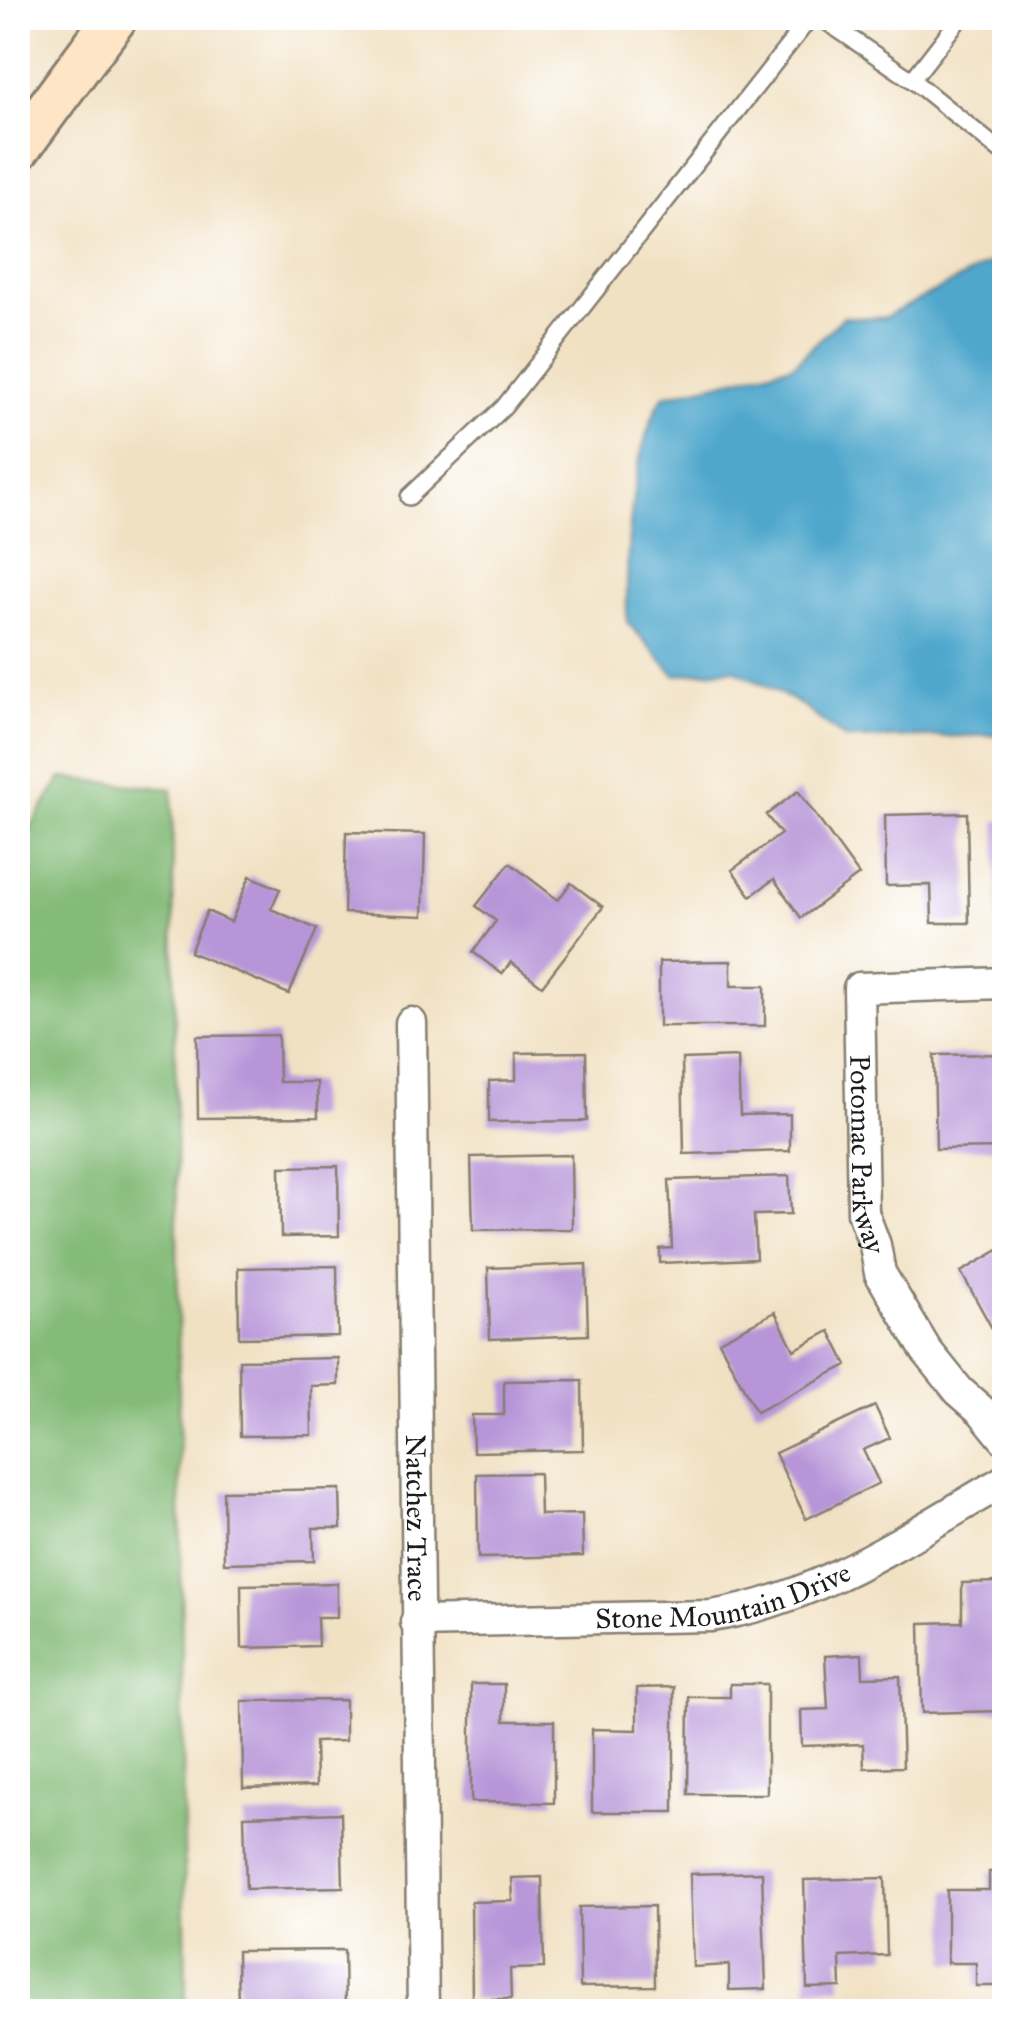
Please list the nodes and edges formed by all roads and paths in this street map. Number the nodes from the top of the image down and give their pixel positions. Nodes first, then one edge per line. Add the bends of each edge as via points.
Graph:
1 (115, 18) edge
2 (810, 18) edge
3 (821, 18) edge
4 (960, 18) edge
5 (912, 80) junction
6 (18, 149) edge
7 (1004, 154) edge
8 (409, 498) dead end
9 (1004, 983) edge
10 (410, 1024) dead end
11 (1001, 1428) edge
12 (1004, 1480) edge
13 (416, 1622) junction
14 (423, 2012) edge

1 - 6 main road
2 - 8 lane via 504,408
3 - 5 lane
4 - 5 lane
5 - 7 lane
9 - 11 street, Potomac Parkway via 859,988 863,1214 875,1259 926,1350
10 - 13 street, Natchez Trace
12 - 13 street, Stone Mountain Drive via 853,1568 744,1611
13 - 14 street, Natchez Trace

